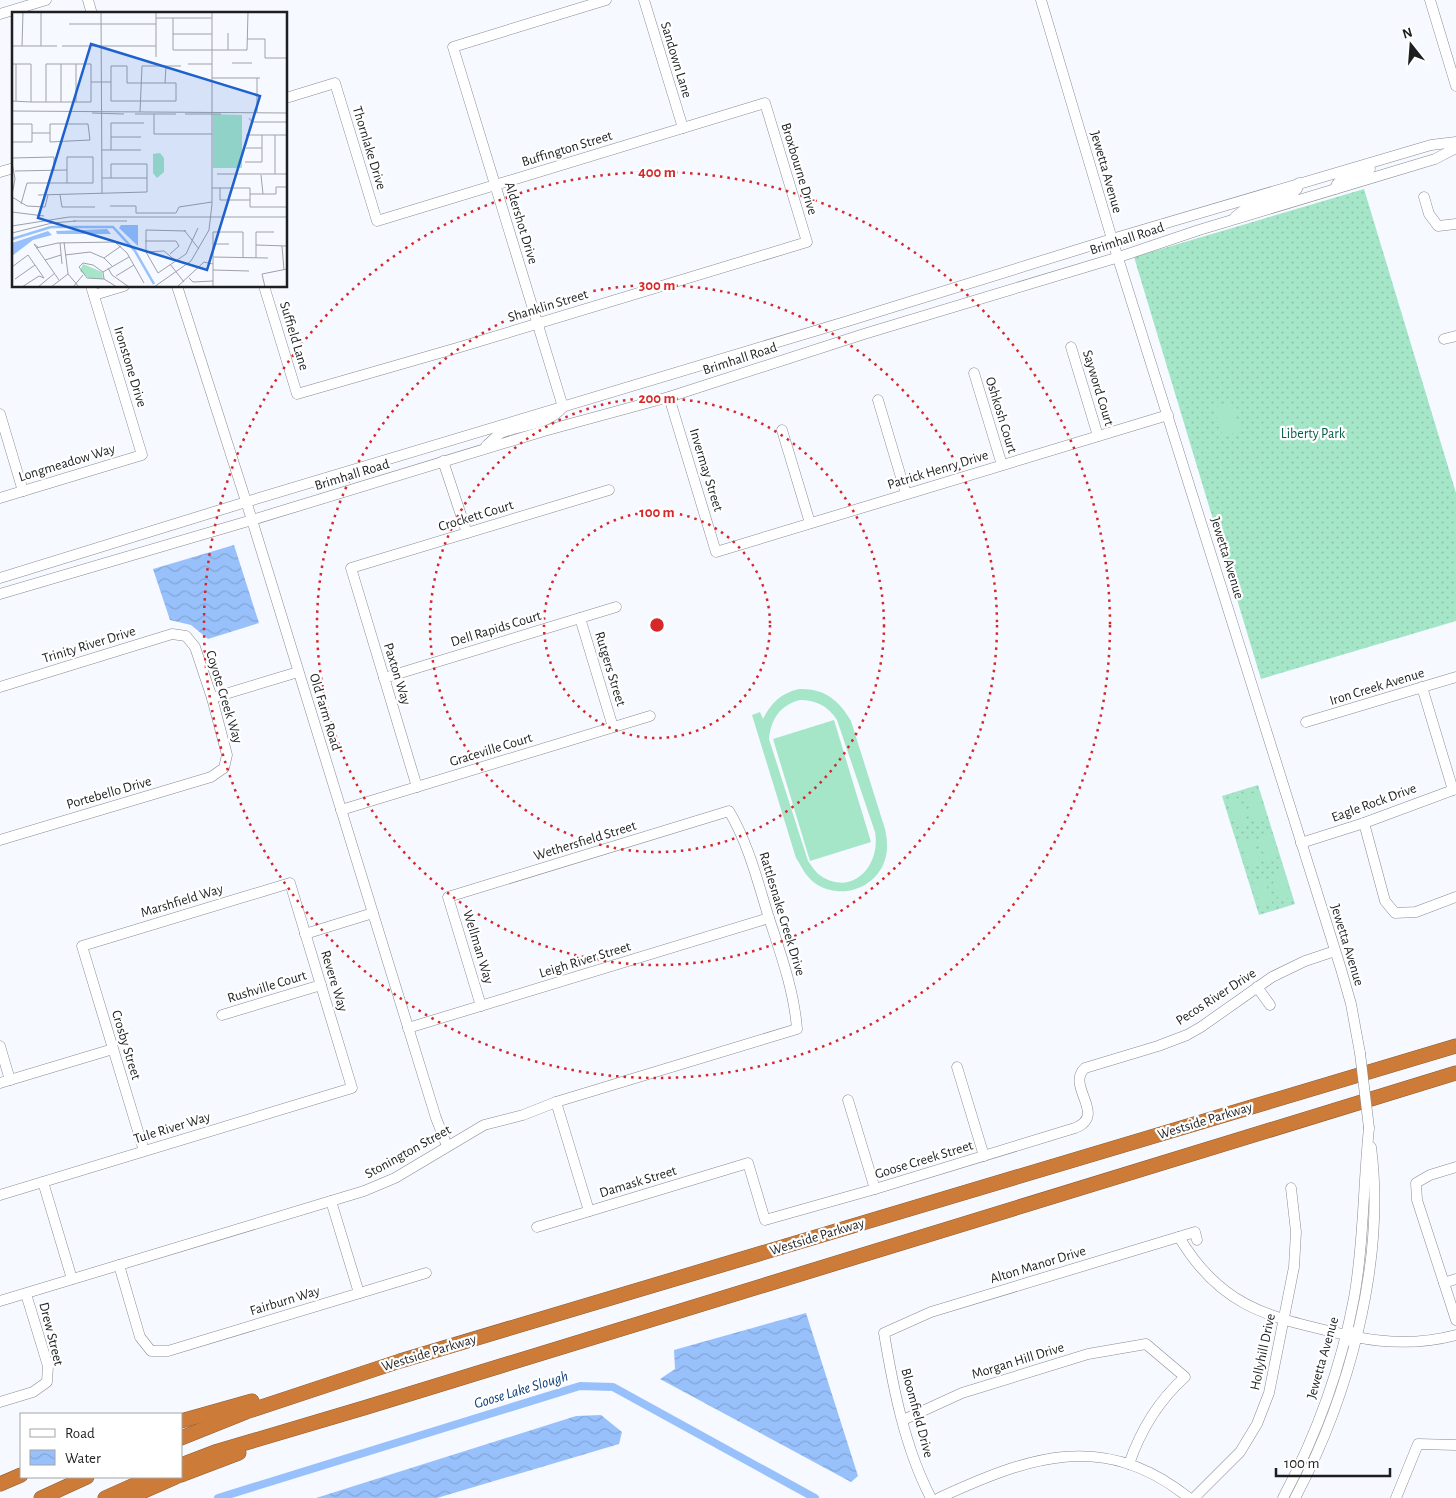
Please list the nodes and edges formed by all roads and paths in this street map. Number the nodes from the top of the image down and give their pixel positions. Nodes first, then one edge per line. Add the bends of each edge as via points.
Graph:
1 (46, 0) edge
2 (606, 0) edge
3 (644, 0) edge
4 (1041, 0) edge
5 (1430, 0) edge
6 (0, 14) edge
7 (1456, 86) edge
8 (288, 97) edge
9 (765, 103) joint
10 (683, 128) junction
11 (1456, 142) edge
12 (1456, 148) edge
13 (1397, 155) junction
14 (1299, 183) junction
15 (496, 185) junction
16 (1335, 189) junction
17 (1424, 197) dead end
18 (377, 221) joint
19 (1230, 221) junction
20 (1456, 224) edge
21 (1112, 238) junction
22 (807, 242) joint
23 (1118, 257) junction
24 (112, 288) edge
25 (179, 288) edge
26 (265, 288) edge
27 (93, 291) edge
28 (538, 324) junction
29 (1456, 336) edge
30 (1444, 339) dead end
31 (1071, 347) dead end
32 (974, 373) dead end
33 (297, 394) joint
34 (669, 397) junction
35 (878, 400) dead end
36 (562, 407) junction
37 (0, 414) edge
38 (1168, 415) junction
39 (782, 430) dead end
40 (1098, 436) junction
41 (483, 449) junction
42 (142, 455) joint
43 (443, 461) junction
44 (1002, 465) junction
45 (609, 490) dead end
46 (23, 491) junction
47 (906, 494) junction
48 (0, 498) edge
49 (246, 502) junction
50 (252, 520) junction
51 (810, 524) junction
52 (467, 533) junction
53 (716, 552) joint
54 (350, 568) joint
55 (0, 578) edge
56 (0, 594) edge
57 (616, 607) dead end
58 (580, 618) junction
59 (186, 636) joint
60 (298, 672) junction
61 (1456, 677) edge
62 (384, 678) junction
63 (0, 687) edge
64 (1422, 687) junction
65 (212, 698) junction
66 (650, 716) dead end
67 (1306, 722) dead end
68 (613, 727) junction
69 (224, 768) joint
70 (417, 787) junction
71 (1454, 789) edge
72 (341, 810) junction
73 (729, 811) joint
74 (1364, 823) junction
75 (0, 840) edge
76 (1301, 843) junction
77 (290, 883) joint
78 (448, 897) joint
79 (1456, 897) edge
80 (373, 914) junction
81 (769, 918) junction
82 (305, 934) junction
83 (82, 946) joint
84 (1335, 951) junction
85 (321, 985) junction
86 (1257, 987) junction
87 (1270, 1005) dead end
88 (481, 1006) junction
89 (222, 1016) dead end
90 (408, 1028) junction
91 (797, 1029) joint
92 (0, 1046) edge
93 (1456, 1046) edge
94 (113, 1049) junction
95 (957, 1067) dead end
96 (1456, 1073) edge
97 (5, 1081) edge
98 (352, 1088) joint
99 (848, 1100) dead end
100 (556, 1102) junction
101 (1086, 1118) joint
102 (1369, 1128) junction
103 (448, 1146) junction
104 (144, 1151) junction
105 (984, 1156) junction
106 (1456, 1167) edge
107 (43, 1182) junction
108 (1291, 1188) dead end
109 (875, 1189) junction
110 (0, 1195) edge
111 (331, 1201) junction
112 (589, 1211) junction
113 (765, 1220) joint
114 (537, 1227) dead end
115 (1179, 1237) junction
116 (1197, 1240) dead end
117 (1360, 1250) junction
118 (118, 1265) junction
119 (426, 1273) dead end
120 (72, 1279) junction
121 (1456, 1279) edge
122 (1444, 1283) junction
123 (359, 1293) junction
124 (26, 1294) junction
125 (0, 1301) edge
126 (1284, 1320) junction
127 (1456, 1320) edge
128 (884, 1333) joint
129 (1346, 1335) junction
130 (1456, 1335) edge
131 (1356, 1337) junction
132 (400, 1361) junction
133 (0, 1402) edge
134 (367, 1408) junction
135 (903, 1420) junction
136 (1331, 1420) junction
137 (182, 1421) edge
138 (182, 1438) edge
139 (1456, 1445) edge
140 (1129, 1464) junction
141 (182, 1465) edge
142 (20, 1475) edge
143 (182, 1475) edge
144 (86, 1478) edge
145 (150, 1478) edge
146 (174, 1478) edge
147 (0, 1484) edge
148 (41, 1498) edge
149 (105, 1498) edge
150 (128, 1498) edge
151 (931, 1498) edge
152 (939, 1498) edge
153 (1189, 1498) edge
154 (1194, 1498) edge
155 (1283, 1498) edge
156 (1296, 1498) edge
157 (1396, 1498) edge

1 - 6 street
2 - 15 street, Aldershot Drive via 453,47
3 - 10 street, Sandown Lane
4 - 21 street, Jewetta Avenue
5 - 7 street
8 - 18 street, Thornlake Drive via 335,83
9 - 10 street, Buffington Street
9 - 22 street, Broxbourne Drive
10 - 15 street, Buffington Street
11 - 13 street, Brimhall Road
12 - 16 street, Brimhall Road via 1435,159
13 - 14 street, Brimhall Road
13 - 16 street via 1387,164 1341,179
14 - 19 street via 1292,194 1245,209
14 - 21 street, Brimhall Road
15 - 18 street, Buffington Street
15 - 28 street, Aldershot Drive
16 - 19 street, Brimhall Road
17 - 20 street via 1429,214 1438,226
19 - 23 street, Brimhall Road
21 - 23 street, Jewetta Avenue
21 - 36 street, Brimhall Road
22 - 28 street, Shanklin Street
23 - 34 street, Brimhall Road
23 - 38 street, Jewetta Avenue
24 - 27 street
25 - 49 street, Old Farm Road
26 - 33 street, Suffield Lane
27 - 42 street, Ironstone Drive
28 - 33 street, Shanklin Street
28 - 36 street, Aldershot Drive
29 - 30 street
31 - 40 street, Sayword Court
32 - 44 street, Oshkosh Court
34 - 41 street, Brimhall Road
34 - 53 street, Invermay Street
35 - 47 street
36 - 41 street via 544,421 500,434
36 - 49 street, Brimhall Road
37 - 46 street
38 - 40 street, Patrick Henry Drive
38 - 76 street, Jewetta Avenue
39 - 51 street
40 - 44 street, Patrick Henry Drive
41 - 43 street, Brimhall Road
42 - 46 street, Longmeadow Way
43 - 50 street, Brimhall Road
43 - 52 street
44 - 47 street, Patrick Henry Drive
45 - 52 street, Crockett Court
46 - 48 street, Longmeadow Way
47 - 51 street, Patrick Henry Drive
49 - 50 street, Old Farm Road
49 - 55 street, Brimhall Road
50 - 56 street, Brimhall Road
50 - 60 street, Old Farm Road
51 - 53 street, Patrick Henry Drive
52 - 54 street, Crockett Court
54 - 62 street, Paxton Way
57 - 58 street, Dell Rapids Court
58 - 62 street, Dell Rapids Court
58 - 68 street, Rutgers Street
59 - 63 street, Trinity River Drive via 172,634
59 - 65 street, Coyote Creek Way via 194,647
60 - 65 street
60 - 72 street, Old Farm Road
61 - 64 street, Iron Creek Avenue
62 - 70 street, Paxton Way
64 - 67 street, Iron Creek Avenue
64 - 71 street
65 - 69 street, Coyote Creek Way via 226,755
66 - 68 street, Graceville Court
68 - 70 street, Graceville Court
69 - 75 street, Portebello Drive via 211,777
70 - 72 street, Graceville Court
71 - 74 street, Eagle Rock Drive
72 - 80 street, Old Farm Road
73 - 78 street, Wethersfield Street
73 - 81 street, Rattlesnake Creek Drive via 745,843
74 - 76 street, Eagle Rock Drive
74 - 79 street via 1385,901 1395,913 1416,912
76 - 84 street, Jewetta Avenue
77 - 82 street, Revere Way
77 - 83 street, Marshfield Way
78 - 88 street, Wellman Way
80 - 82 street
80 - 90 street, Old Farm Road
81 - 88 street, Leigh River Street
81 - 91 street, Rattlesnake Creek Drive via 792,993
82 - 85 street, Revere Way
83 - 94 street, Crosby Street
84 - 86 street, Pecos River Drive via 1288,968
84 - 102 street, Jewetta Avenue, bridge via 1351,1004
85 - 89 street, Rushville Court
85 - 98 street, Revere Way
86 - 87 street
86 - 101 street, Pecos River Drive via 1187,1035 1082,1071 1079,1082 1088,1108
88 - 90 street, Leigh River Street
90 - 103 street, Old Farm Road
91 - 100 street, Stonington Street
92 - 97 street
93 - 132 highway, Westside Parkway
94 - 97 street
94 - 104 street, Crosby Street
95 - 105 street
96 - 134 highway, Westside Parkway
98 - 104 street, Tule River Way
99 - 109 street
100 - 103 street, Stonington Street via 484,1126
100 - 112 street
101 - 105 street, Goose Creek Street via 1075,1128
102 - 117 street, Jewetta Avenue
102 - 131 street, Jewetta Avenue via 1375,1177 1375,1213 1365,1300
103 - 111 street, Stonington Street via 379,1185
104 - 107 street, Tule River Way
105 - 109 street, Goose Creek Street
106 - 122 street via 1416,1183 1417,1200
107 - 110 street, Tule River Way
107 - 120 street
108 - 126 street, Hollyhill Drive via 1296,1250
109 - 113 street, Goose Creek Street
111 - 118 street, Stonington Street
111 - 123 street
112 - 113 street, Damask Street via 748,1163
112 - 114 street, Damask Street
115 - 116 street, Alton Manor Drive via 1194,1232
115 - 126 street via 1197,1264 1223,1290 1251,1307
115 - 128 street, Alton Manor Drive via 931,1312
117 - 129 street, Jewetta Avenue
117 - 131 street via 1363,1267 1354,1327
118 - 120 street, Stonington Street
118 - 123 street, Fairburn Way via 140,1337 151,1351 168,1351
119 - 123 street, Fairburn Way
120 - 124 street, Stonington Street
121 - 122 street
122 - 127 street
124 - 125 street, Stonington Street
124 - 133 street, Drew Street via 48,1366 47,1382 33,1392
126 - 129 street
126 - 154 street, Hollyhill Drive via 1269,1393 1257,1424 1240,1452
128 - 135 street, Bloomfield Drive
129 - 136 street via 1348,1345 1332,1399
129 - 155 street, Jewetta Avenue via 1315,1432
130 - 131 street via 1406,1343
131 - 136 street, Jewetta Avenue
132 - 137 highway
132 - 138 highway, Westside Parkway via 246,1412
134 - 141 highway, Westside Parkway
134 - 143 highway
135 - 140 street, Morgan Hill Drive via 962,1392 1088,1354 1146,1344 1185,1376 1150,1417
135 - 151 street, Bloomfield Drive
136 - 156 street, Jewetta Avenue
139 - 157 street via 1418,1444
140 - 152 street via 1095,1457 1044,1459 993,1474
140 - 153 street via 1165,1480
142 - 147 highway
144 - 148 highway
145 - 149 highway
146 - 150 highway

